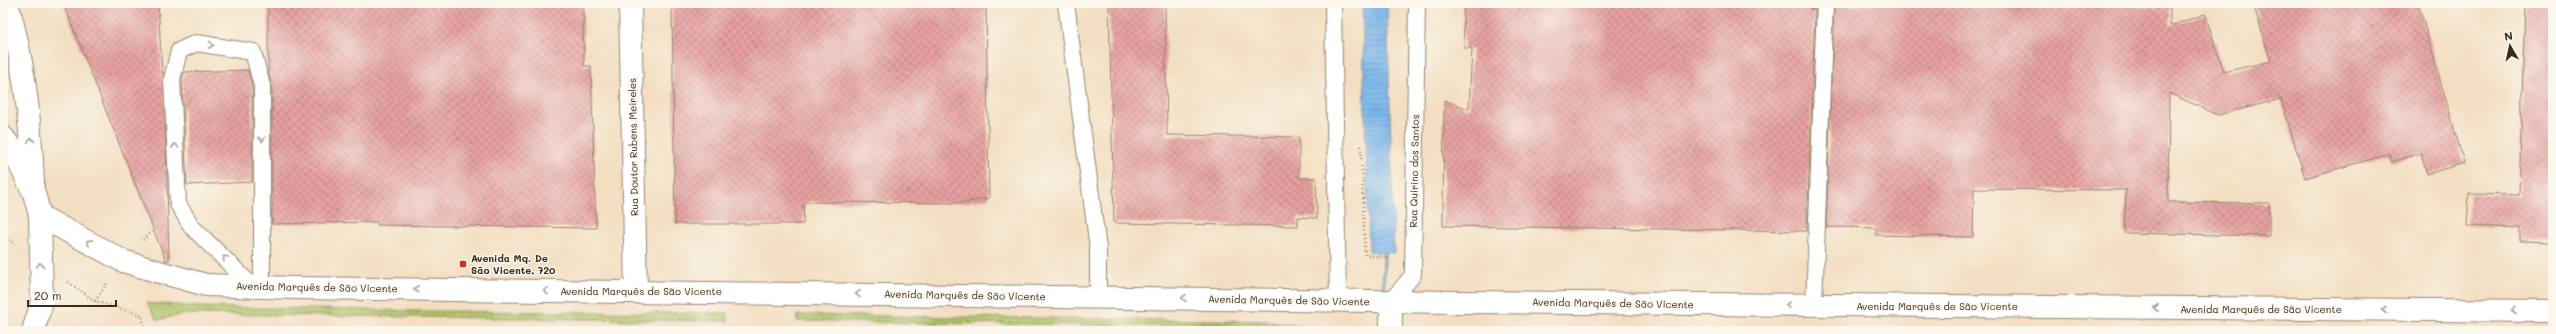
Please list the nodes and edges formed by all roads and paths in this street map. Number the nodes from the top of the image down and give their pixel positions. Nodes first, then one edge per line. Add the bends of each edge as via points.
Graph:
1 (7, 3) edge
2 (630, 3) edge
3 (1066, 3) edge
4 (1333, 3) edge
5 (1417, 3) edge
6 (1825, 3) edge
7 (3, 137) edge
8 (1361, 145) dead end
9 (34, 193) junction
10 (40, 216) junction
11 (1391, 259) dead end
12 (257, 286) junction
13 (636, 292) junction
14 (1098, 298) junction
15 (1338, 300) junction
16 (94, 301) dead end
17 (1391, 301) junction
18 (1814, 305) junction
19 (2553, 311) edge
20 (33, 331) edge
21 (145, 331) edge
22 (1391, 331) edge

9 -> 1 main road via 25,78
2 - 13 main road, Rua Doutor Rubens Meireles
3 - 14 lane via 1098,249
4 - 15 lane
5 - 17 lane, Rua Quirino dos Santos via 1413,276
6 - 18 lane
7 - 9 main road via 12,149
8 - 11 path via 1365,255
9 - 10 main road
12 -> 10 main road, Avenida Marquês de São Vicente via 206,285 123,261
20 -> 10 main road via 42,302
12 -> 12 lane via 192,227 178,204 172,79 179,51 196,43 253,52 262,86
13 -> 12 main road, Avenida Marquês de São Vicente
14 -> 13 main road, Avenida Marquês de São Vicente
15 -> 14 main road, Avenida Marquês de São Vicente
15 - 17 main road, Avenida Marquês de São Vicente
16 - 21 path via 142,315
18 -> 17 main road, Avenida Marquês de São Vicente
17 - 22 main road
19 -> 18 main road, Avenida Marquês de São Vicente

